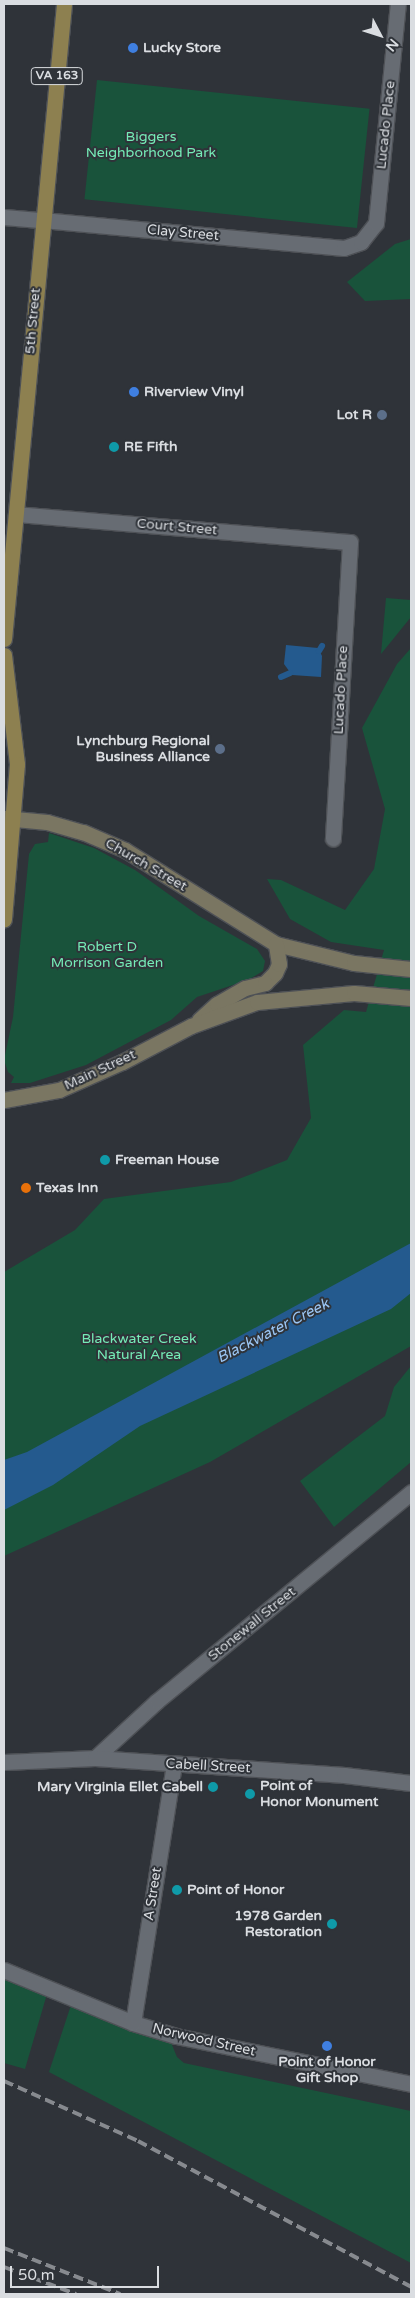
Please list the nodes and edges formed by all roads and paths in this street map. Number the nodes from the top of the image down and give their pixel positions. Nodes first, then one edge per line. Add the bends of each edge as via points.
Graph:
1 (64, 4) edge
2 (398, 4) edge
3 (4, 217) edge
4 (42, 220) junction
5 (361, 242) joint
6 (10, 514) edge
7 (350, 542) joint
8 (4, 639) edge
9 (4, 655) edge
10 (8, 818) edge
11 (333, 839) dead end
12 (4, 919) edge
13 (276, 944) junction
14 (411, 969) edge
15 (411, 998) edge
16 (191, 1026) junction
17 (4, 1100) edge
18 (411, 1492) edge
19 (95, 1758) junction
20 (4, 1762) edge
21 (174, 1764) junction
22 (411, 1783) edge
23 (4, 1970) edge
24 (134, 2024) junction
25 (411, 2084) edge

1 - 4 main road, 5th Street / VA 163
2 - 5 street, Lucado Place via 376,223
3 - 4 street, Clay Street
4 - 5 street, Clay Street via 344,248
4 - 6 main road, 5th Street / VA 163
6 - 7 street, Court Street
6 - 8 main road, 5th Street / VA 163
7 - 11 street, Lucado Place
9 - 10 main road via 17,764
10 - 12 main road
10 - 13 main road, Church Street via 83,832 125,850
13 - 14 main road, Church Street via 354,963
13 - 16 main road via 279,964 276,973 265,983 245,988 217,1004
15 - 16 main road via 354,993 257,1002
16 - 17 main road, Main Street via 59,1090
18 - 19 street, Stonewall Street via 157,1701
19 - 20 street, Cabell Street
19 - 21 street, Cabell Street
21 - 22 street, Cabell Street via 344,1775
21 - 24 street, A Street
23 - 24 street, Norwood Street
24 - 25 street, Norwood Street via 176,2036

